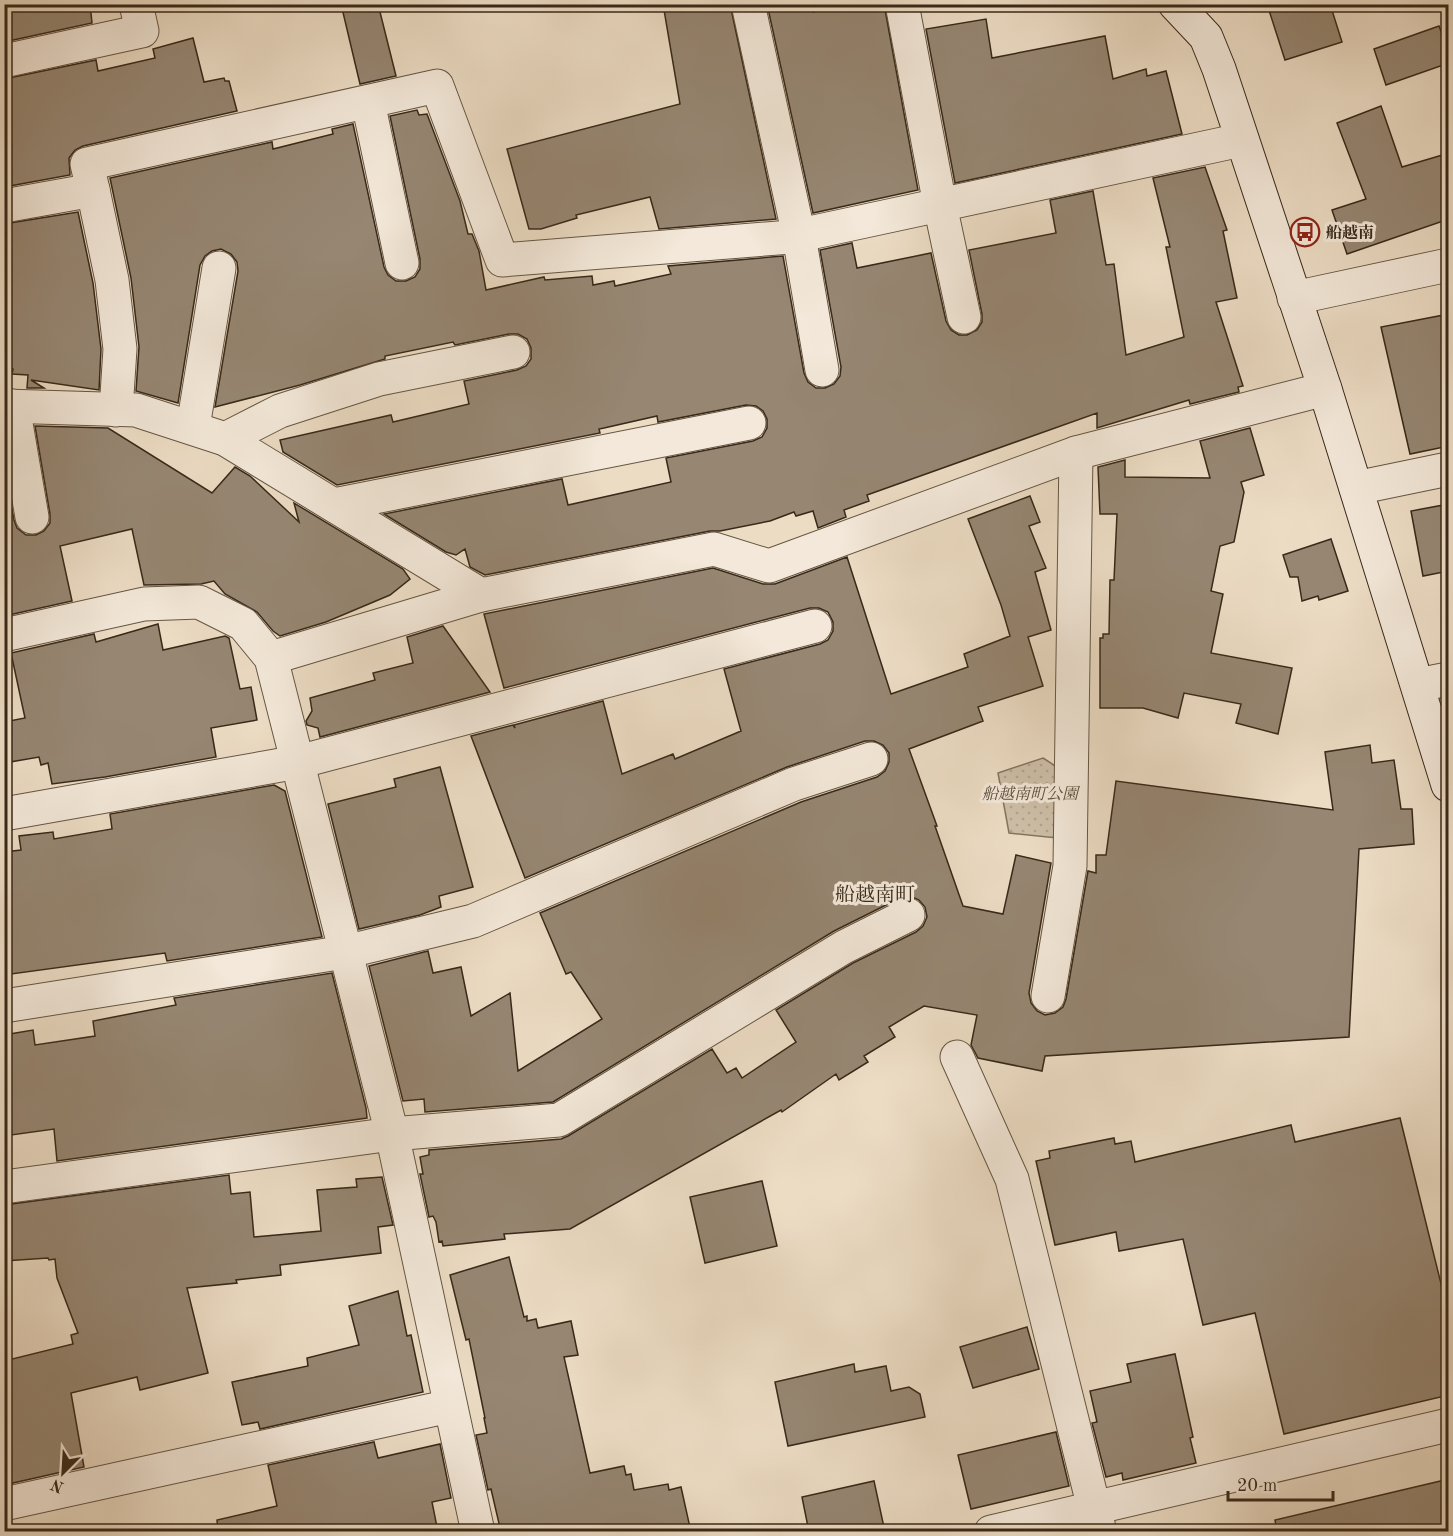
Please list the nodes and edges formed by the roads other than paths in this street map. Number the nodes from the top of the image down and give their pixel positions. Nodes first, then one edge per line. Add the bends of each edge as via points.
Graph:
1 (136, 4) edge
2 (748, 4) edge
3 (902, 4) edge
4 (1175, 4) edge
5 (4, 61) edge
6 (368, 102) junction
7 (1241, 140) junction
8 (93, 190) junction
9 (940, 205) junction
10 (4, 206) edge
11 (799, 236) junction
12 (402, 263) dead end
13 (1449, 265) edge
14 (219, 268) dead end
15 (1294, 298) junction
16 (964, 317) dead end
17 (513, 352) dead end
18 (822, 370) dead end
19 (1325, 389) junction
20 (9, 406) edge
21 (116, 410) junction
22 (749, 423) dead end
23 (193, 427) junction
24 (225, 439) junction
25 (1076, 453) junction
26 (1449, 469) edge
27 (1356, 488) junction
28 (334, 506) junction
29 (32, 517) dead end
30 (481, 595) junction
31 (815, 626) dead end
32 (4, 635) edge
33 (271, 658) junction
34 (1433, 682) edge
35 (871, 759) dead end
36 (298, 762) junction
37 (1449, 785) edge
38 (4, 814) edge
39 (908, 915) dead end
40 (345, 952) junction
41 (1048, 996) dead end
42 (4, 1006) edge
43 (957, 1057) dead end
44 (392, 1134) junction
45 (4, 1187) edge
46 (450, 1406) junction
47 (1449, 1425) edge
48 (4, 1504) edge
49 (1097, 1520) edge
50 (478, 1532) edge
51 (991, 1532) edge

1 - 5 street via 142,31
2 - 11 street
3 - 9 street
4 - 7 street via 1206,37
6 - 8 street via 87,164
6 - 11 street via 437,86 502,260
6 - 12 street
7 - 9 street
7 - 15 street
8 - 10 street
8 - 21 street via 112,280 120,349
9 - 11 street
9 - 16 street
11 - 18 street
13 - 15 street
14 - 23 street
15 - 19 street
17 - 24 street via 379,380 280,411
19 - 25 street
19 - 27 street
20 - 21 street
20 - 29 street
21 - 23 street via 136,410
22 - 28 street
23 - 24 street
24 - 28 street
25 - 30 street via 769,566 714,549
25 - 41 street via 1070,866
26 - 27 street
27 - 34 street
28 - 30 street
30 - 33 street
31 - 36 street
32 - 33 street via 144,604 199,602 243,624
33 - 36 street
34 - 37 street
35 - 40 street via 794,784 473,921
36 - 38 street
36 - 40 street
39 - 44 street via 844,947 559,1120
40 - 42 street
40 - 44 street
43 - 49 street via 1012,1179
44 - 45 street
44 - 46 street
46 - 48 street
46 - 50 street
47 - 49 street
49 - 51 street

